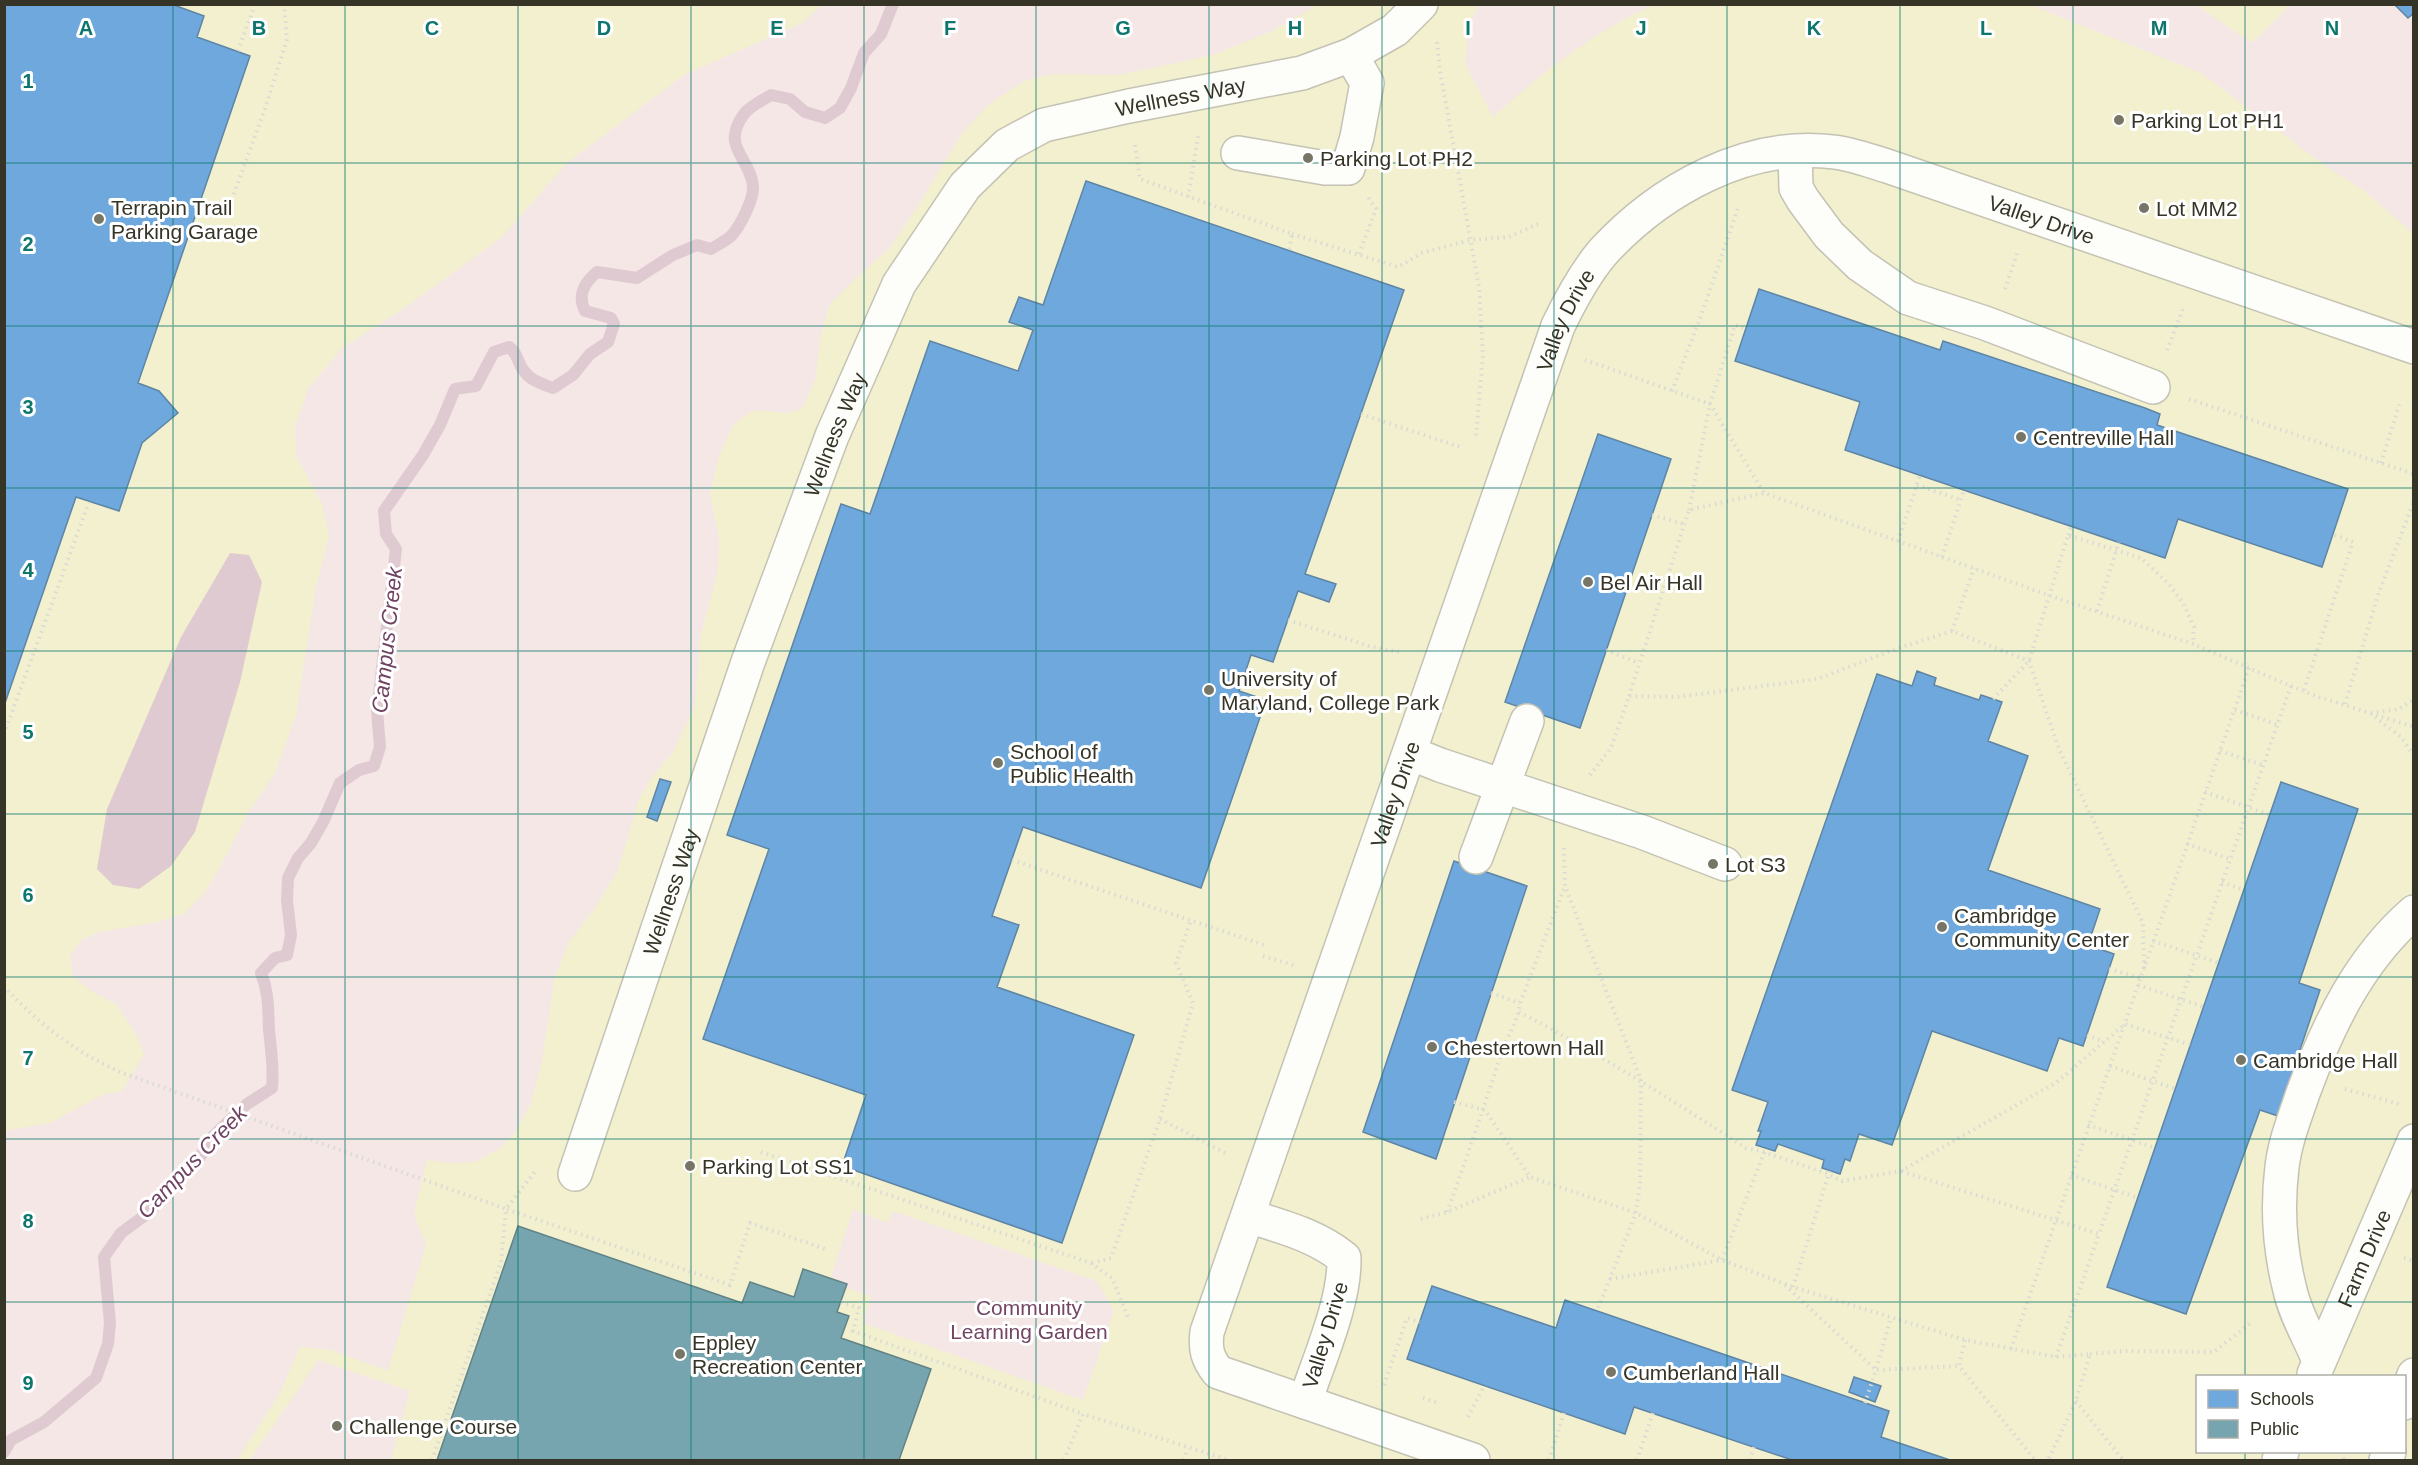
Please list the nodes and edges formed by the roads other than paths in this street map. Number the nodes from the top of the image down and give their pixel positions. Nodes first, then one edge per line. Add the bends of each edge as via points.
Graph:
1 (1428, 18) edge
2 (1351, 55) junction
3 (1795, 152) junction
4 (1238, 153) dead end
5 (2414, 347) edge
6 (2153, 387) road end
7 (1527, 721) dead end
8 (1410, 753) junction
9 (1502, 786) junction
10 (1476, 857) dead end
11 (1725, 864) dead end
12 (2414, 912) edge
13 (2413, 1143) edge
14 (575, 1174) road end
15 (1248, 1216) junction
16 (2316, 1369) edge
17 (2414, 1375) edge
18 (2406, 1397) edge
19 (1305, 1402) junction
20 (1473, 1461) edge

1 - 2 street, Wellness Way via 1395,30
2 - 4 street via 1367,83 1348,168 1325,168
2 - 14 street, Wellness Way via 1302,73 1044,125 1007,145 965,186 899,284 832,436 748,662
3 - 5 street, Valley Drive via 1834,152 1887,166
3 - 6 street via 1796,188 1829,235 1860,265 1908,298
3 - 8 street, Valley Drive via 1721,168 1679,188 1618,237 1580,287 1558,326
7 - 9 street
8 - 9 street
8 - 15 street, Valley Drive
9 - 10 street
9 - 11 street
12 - 16 street via 2385,938 2353,985 2324,1039 2291,1128 2282,1166 2279,1204 2290,1291
13 - 16 street, Farm Drive
15 - 19 street, Valley Drive via 1312,1238 1344,1258 1338,1302
15 - 19 street, Valley Drive via 1207,1332 1209,1360 1218,1372 1234,1379
17 - 18 street
19 - 20 street

